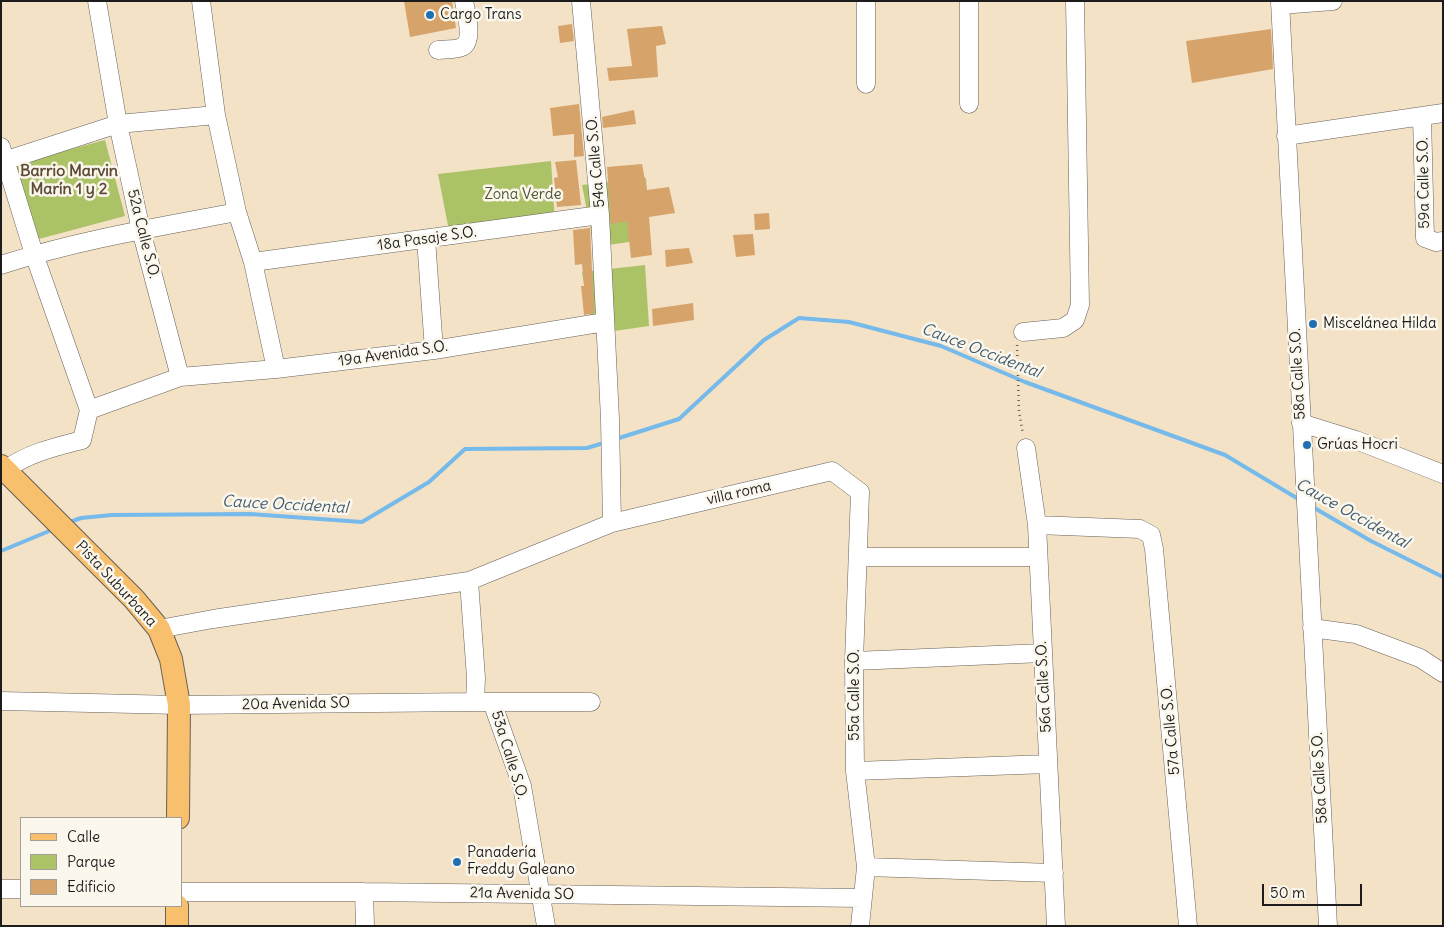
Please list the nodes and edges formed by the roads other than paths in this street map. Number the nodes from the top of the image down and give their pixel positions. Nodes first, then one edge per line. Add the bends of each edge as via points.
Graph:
1 (97, 1) edge
2 (201, 1) edge
3 (464, 1) edge
4 (581, 1) edge
5 (866, 1) edge
6 (970, 1) edge
7 (1075, 1) edge
8 (1333, 1) edge
9 (1280, 3) edge
10 (438, 50) dead end
11 (866, 84) dead end
12 (970, 104) dead end
13 (1443, 113) edge
14 (216, 115) junction
15 (1422, 116) junction
16 (118, 124) junction
17 (1286, 136) junction
18 (2, 157) edge
19 (237, 212) junction
20 (600, 215) junction
21 (141, 230) junction
22 (426, 239) junction
23 (1439, 241) edge
24 (34, 254) junction
25 (253, 262) junction
26 (1, 265) edge
27 (605, 322) junction
28 (1020, 338) road end
29 (434, 350) junction
30 (276, 369) junction
31 (180, 376) junction
32 (89, 410) junction
33 (1301, 423) junction
34 (1026, 448) road end
35 (3, 468) edge
36 (1443, 474) edge
37 (860, 492) joint
38 (612, 523) junction
39 (1037, 525) junction
40 (1038, 557) junction
41 (858, 558) junction
42 (469, 581) junction
43 (1312, 628) junction
44 (159, 629) junction
45 (1042, 653) junction
46 (854, 661) junction
47 (1443, 673) edge
48 (1, 701) edge
49 (484, 702) junction
50 (591, 702) dead end
51 (179, 705) junction
52 (1048, 764) junction
53 (855, 772) junction
54 (178, 817) edge
55 (866, 867) junction
56 (1054, 873) junction
57 (1, 888) edge
58 (20, 889) edge
59 (182, 892) edge
60 (364, 892) junction
61 (540, 894) junction
62 (863, 898) junction
63 (177, 907) edge
64 (177, 926) edge
65 (365, 926) edge
66 (546, 926) edge
67 (860, 926) edge
68 (1056, 926) edge
69 (1188, 926) edge
70 (1328, 926) edge

1 - 16 street, 52a Calle S.O.
2 - 14 street
3 - 10 street via 467,41 462,47
4 - 20 street, 54a Calle S.O.
5 - 11 street
6 - 12 street
7 - 28 street via 1080,305 1075,320 1063,328
8 - 9 street
9 - 17 street, 58a Calle S.O.
13 - 15 street
14 - 16 street
14 - 19 street
15 - 17 street
15 - 23 street, 59a Calle S.O. via 1425,238
16 - 18 street
16 - 21 street, 52a Calle S.O.
17 - 33 street, 58a Calle S.O.
18 - 24 street
19 - 21 street
19 - 25 street
20 - 22 street, 18a Pasaje S.O.
20 - 27 street, 54a Calle S.O.
21 - 24 street
21 - 31 street, 52a Calle S.O.
22 - 25 street, 18a Pasaje S.O.
22 - 29 street
24 - 26 street
24 - 32 street
25 - 30 street
27 - 29 street, 19a Avenida S.O.
27 - 38 street
29 - 30 street, 19a Avenida S.O.
30 - 31 street, 19a Avenida S.O.
31 - 32 street, 19a Avenida S.O.
32 - 35 street via 82,440 48,449
33 - 36 street via 1356,440
33 - 43 street, 58a Calle S.O.
34 - 39 street, 56a Calle S.O.
35 - 44 main road, Pista Suburbana via 134,599
37 - 38 street, villa roma via 832,471
37 - 41 street, 55a Calle S.O.
38 - 42 street, villa roma
39 - 40 street, 56a Calle S.O.
39 - 69 street, 57a Calle S.O. via 1140,529 1150,535 1154,549
40 - 41 street
40 - 45 street, 56a Calle S.O.
41 - 46 street, 55a Calle S.O.
42 - 44 street, villa roma
42 - 49 street via 476,678
43 - 47 street via 1356,634 1420,658
43 - 70 street, 58a Calle S.O.
44 - 51 main road, Pista Suburbana via 171,659
45 - 46 street
45 - 52 street, 56a Calle S.O.
46 - 53 street, 55a Calle S.O.
48 - 51 street, 20a Avenida SO
49 - 50 street, 20a Avenida SO
49 - 51 street, 20a Avenida SO
49 - 61 street, 53a Calle S.O. via 522,786
51 - 54 main road, Pista Suburbana
52 - 53 street
52 - 56 street, 56a Calle S.O.
53 - 55 street, 55a Calle S.O.
55 - 56 street
55 - 62 street, 55a Calle S.O.
56 - 68 street, 56a Calle S.O.
57 - 58 street
59 - 60 street, 21a Avenida SO
60 - 61 street, 21a Avenida SO
60 - 65 street
61 - 62 street, 21a Avenida SO
61 - 66 street, 53a Calle S.O.
62 - 67 street, 55a Calle S.O.
63 - 64 main road

